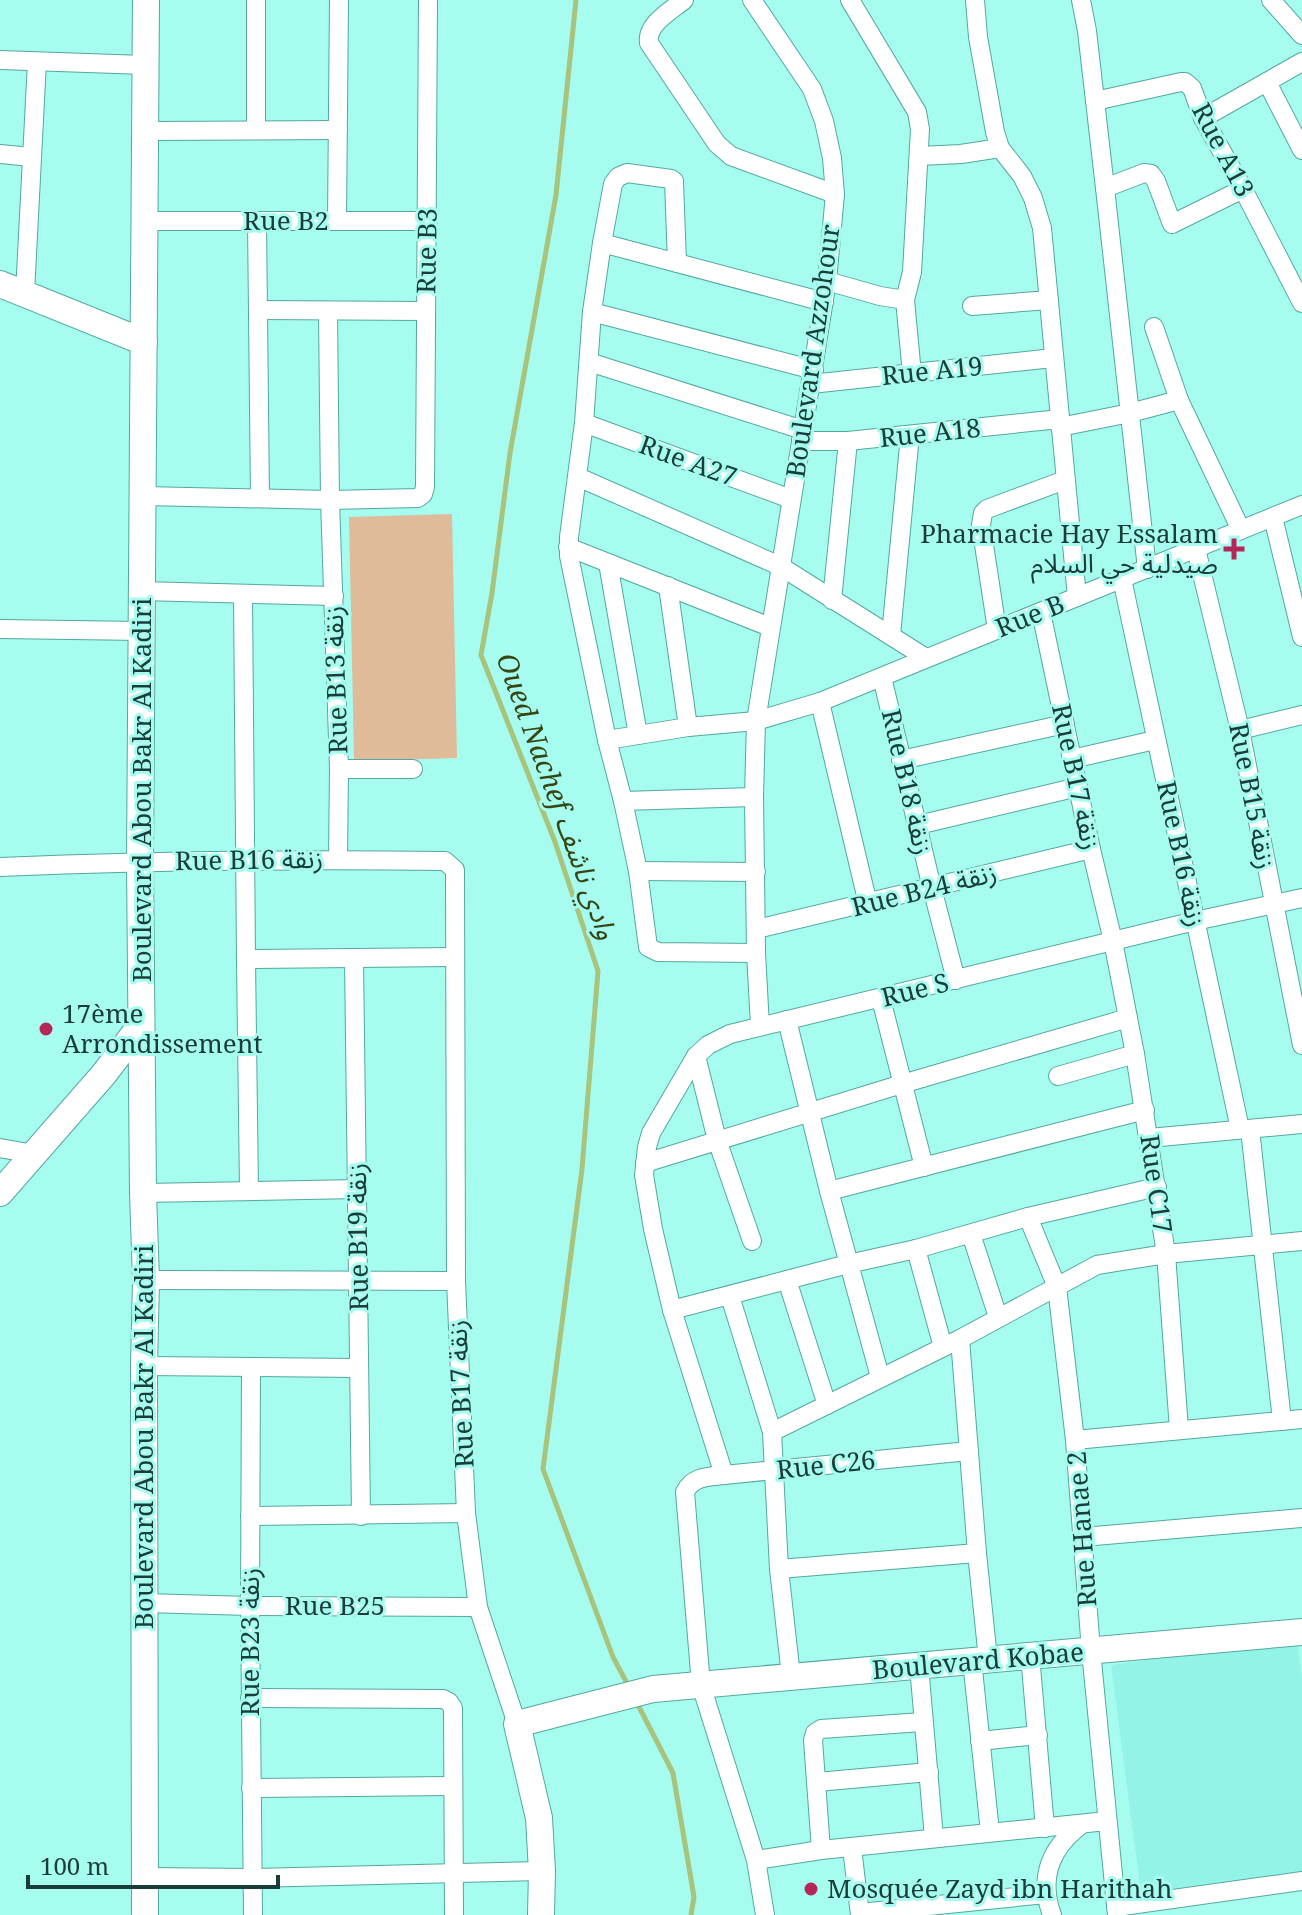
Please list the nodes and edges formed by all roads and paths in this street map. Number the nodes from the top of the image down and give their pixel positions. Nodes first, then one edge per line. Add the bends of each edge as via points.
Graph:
1 (146, 0) edge
2 (256, 0) edge
3 (339, 0) edge
4 (428, 0) edge
5 (684, 0) edge
6 (850, 0) edge
7 (975, 0) edge
8 (1081, 0) edge
9 (1271, 0) edge
10 (757, 2) edge
11 (1302, 35) edge
12 (0, 60) edge
13 (37, 62) junction
14 (1302, 62) edge
15 (145, 65) junction
16 (1267, 82) junction
17 (1095, 101) junction
18 (1203, 118) junction
19 (256, 130) junction
20 (338, 130) junction
21 (145, 131) junction
22 (1000, 148) junction
23 (1302, 150) edge
24 (0, 154) edge
25 (919, 156) junction
26 (31, 157) junction
27 (1105, 188) junction
28 (1243, 189) junction
29 (835, 194) junction
30 (144, 221) junction
31 (257, 221) junction
32 (337, 221) junction
33 (428, 221) junction
34 (602, 243) junction
35 (677, 263) junction
36 (827, 281) junction
37 (0, 284) edge
38 (25, 293) junction
39 (905, 300) junction
40 (1049, 300) junction
41 (824, 302) junction
42 (1302, 303) edge
43 (972, 306) dead end
44 (258, 310) junction
45 (328, 311) junction
46 (426, 311) junction
47 (592, 312) junction
48 (1154, 327) dead end
49 (144, 342) junction
50 (1053, 358) junction
51 (589, 362) junction
52 (912, 374) junction
53 (813, 377) junction
54 (1179, 400) junction
55 (1130, 413) junction
56 (584, 423) junction
57 (1060, 423) junction
58 (910, 435) junction
59 (802, 436) junction
60 (848, 441) junction
61 (578, 477) junction
62 (1065, 480) junction
63 (144, 496) junction
64 (260, 498) junction
65 (791, 499) junction
66 (330, 500) junction
67 (1302, 505) edge
68 (1273, 517) junction
69 (1241, 530) junction
70 (568, 547) junction
71 (1196, 549) junction
72 (608, 563) junction
73 (780, 566) junction
74 (1147, 569) junction
75 (1122, 579) junction
76 (668, 586) junction
77 (141, 591) junction
78 (243, 594) junction
79 (334, 596) junction
80 (1077, 597) junction
81 (832, 600) junction
82 (1041, 612) junction
83 (770, 627) junction
84 (0, 629) edge
85 (997, 630) junction
86 (142, 631) junction
87 (891, 635) junction
88 (1302, 637) edge
89 (926, 658) junction
90 (882, 677) junction
91 (820, 702) junction
92 (1302, 715) edge
93 (756, 721) junction
94 (1065, 724) junction
95 (688, 727) junction
96 (1240, 730) junction
97 (638, 735) junction
98 (607, 740) junction
99 (1155, 740) junction
100 (1072, 759) junction
101 (901, 760) junction
102 (339, 769) junction
103 (413, 769) dead end
104 (1078, 787) junction
105 (754, 797) junction
106 (623, 801) junction
107 (918, 825) junction
108 (1091, 849) junction
109 (338, 859) junction
110 (246, 860) junction
111 (140, 862) junction
112 (450, 864) joint
113 (0, 867) edge
114 (638, 871) junction
115 (756, 872) junction
116 (932, 888) junction
117 (1302, 898) edge
118 (868, 904) junction
119 (1274, 905) junction
120 (1195, 921) junction
121 (757, 929) junction
122 (1113, 941) junction
123 (756, 953) junction
124 (454, 957) junction
125 (354, 958) junction
126 (246, 959) junction
127 (956, 980) junction
128 (881, 999) junction
129 (1128, 1018) junction
130 (787, 1020) junction
131 (141, 1025) junction
132 (760, 1026) junction
133 (1302, 1045) edge
134 (1135, 1054) junction
135 (696, 1056) junction
136 (1058, 1076) dead end
137 (902, 1084) junction
138 (1145, 1110) junction
139 (810, 1113) junction
140 (1302, 1124) edge
141 (1245, 1129) junction
142 (1149, 1138) junction
143 (717, 1140) junction
144 (0, 1148) edge
145 (34, 1154) junction
146 (645, 1163) junction
147 (924, 1167) junction
148 (1157, 1187) junction
149 (358, 1189) junction
150 (249, 1191) junction
151 (829, 1191) junction
152 (0, 1193) edge
153 (143, 1193) junction
154 (1028, 1217) junction
155 (971, 1234) junction
156 (752, 1241) dead end
157 (1302, 1241) edge
158 (1262, 1245) junction
159 (916, 1249) junction
160 (1166, 1254) junction
161 (848, 1264) junction
162 (146, 1280) junction
163 (358, 1280) junction
164 (787, 1280) junction
165 (456, 1281) junction
166 (1057, 1287) junction
167 (730, 1296) junction
168 (672, 1310) junction
169 (998, 1317) junction
170 (951, 1343) junction
171 (144, 1366) junction
172 (251, 1368) junction
173 (359, 1368) junction
174 (880, 1377) junction
175 (827, 1405) junction
176 (1302, 1419) edge
177 (1282, 1421) junction
178 (1179, 1429) junction
179 (772, 1432) junction
180 (1075, 1440) junction
181 (969, 1451) junction
182 (773, 1470) junction
183 (724, 1475) junction
184 (466, 1513) junction
185 (250, 1516) junction
186 (361, 1516) junction
187 (1302, 1518) edge
188 (1083, 1537) junction
189 (977, 1553) junction
190 (779, 1569) junction
191 (144, 1603) junction
192 (250, 1606) junction
193 (478, 1607) junction
194 (1302, 1632) edge
195 (1091, 1651) junction
196 (1030, 1655) junction
197 (980, 1659) junction
198 (919, 1666) junction
199 (791, 1676) junction
200 (701, 1685) junction
201 (250, 1698) junction
202 (923, 1722) junction
203 (517, 1724) junction
204 (1038, 1735) junction
205 (980, 1741) junction
206 (929, 1772) junction
207 (817, 1782) junction
208 (452, 1786) junction
209 (251, 1788) junction
210 (1107, 1821) junction
211 (1085, 1823) junction
212 (1045, 1828) junction
213 (990, 1832) junction
214 (934, 1838) junction
215 (852, 1848) junction
216 (821, 1850) junction
217 (756, 1860) junction
218 (542, 1871) junction
219 (454, 1873) junction
220 (144, 1877) junction
221 (253, 1878) junction
222 (1302, 1881) edge
223 (1046, 1894) junction
224 (1116, 1911) edge
225 (860, 1914) edge
226 (145, 1915) edge
227 (253, 1915) edge
228 (454, 1915) edge
229 (541, 1915) edge
230 (765, 1915) edge
231 (1052, 1915) edge

1 - 15 main road, Boulevard Abou Bakr Al Kadiri
2 - 19 street
3 - 20 street
4 - 33 street, Rue B3
5 - 29 street via 651,27 649,43 717,144 731,156
6 - 25 street via 917,112
7 - 22 street
8 - 17 street
9 - 11 street
10 - 29 street, Boulevard Azzohour via 812,89 824,121
12 - 13 street
13 - 15 street
13 - 26 street
14 - 16 street
15 - 21 main road, Boulevard Abou Bakr Al Kadiri
16 - 18 street
16 - 23 street
17 - 18 street, Rue A13 via 1185,82
17 - 27 street
18 - 28 street, Rue A13
19 - 20 street
19 - 21 street
20 - 32 street
21 - 30 main road, Boulevard Abou Bakr Al Kadiri
22 - 25 street
22 - 40 street via 1022,176 1038,212
24 - 26 street
25 - 39 street via 912,272
26 - 38 street
27 - 28 street via 1151,174 1172,224
27 - 55 street
28 - 42 street, Rue A13
29 - 36 street, Boulevard Azzohour
30 - 31 street, Rue B2
30 - 49 main road, Boulevard Abou Bakr Al Kadiri
31 - 32 street, Rue B2
31 - 44 street
32 - 33 street, Rue B2
33 - 46 street, Rue B3
34 - 35 street
34 - 35 street via 618,177 627,173 671,179
34 - 47 street
35 - 41 street
36 - 39 street
36 - 41 street, Boulevard Azzohour
37 - 38 main road
38 - 49 main road
39 - 52 street
40 - 43 street
40 - 50 street
41 - 53 street, Boulevard Azzohour
44 - 45 street
44 - 64 street
45 - 46 street
45 - 66 street, Rue B13 زنقة
46 - 66 street, Rue B3 via 423,494
47 - 51 street
47 - 53 street
48 - 54 street
49 - 63 main road, Boulevard Abou Bakr Al Kadiri
50 - 52 street, Rue A19
50 - 57 street
51 - 56 street
51 - 59 street, Rue A18
52 - 53 street, Rue A19
53 - 59 street, Boulevard Azzohour
54 - 55 street, Rue A18
54 - 69 street
55 - 57 street, Rue A18
55 - 74 street
56 - 61 street
56 - 65 street, Rue A27
57 - 58 street, Rue A18
57 - 62 street
58 - 60 street, Rue A18
58 - 87 street
59 - 60 street, Rue A18
59 - 65 street, Boulevard Azzohour
60 - 81 street
61 - 70 street
61 - 73 street
62 - 80 street
62 - 85 street via 983,513
63 - 64 street
63 - 77 main road, Boulevard Abou Bakr Al Kadiri
64 - 66 street
65 - 73 street, Boulevard Azzohour
66 - 79 street, Rue B13 زنقة
67 - 68 street, Rue B
68 - 69 street, Rue B
68 - 88 street
69 - 71 street, Rue B
70 - 72 street
70 - 98 street
71 - 74 street, Rue B
71 - 96 street, Rue B15 زنقة
72 - 76 street
72 - 97 street
73 - 81 street
73 - 83 street, Boulevard Azzohour
74 - 75 street, Rue B
75 - 80 street, Rue B
75 - 99 street, Rue B16 زنقة
76 - 83 street
76 - 95 street
77 - 78 street
77 - 86 main road, Boulevard Abou Bakr Al Kadiri
78 - 79 street
78 - 110 street
79 - 102 street, Rue B13 زنقة
80 - 82 street, Rue B
81 - 87 street
82 - 85 street, Rue B
82 - 94 street, Rue B17 زنقة
83 - 93 street, Boulevard Azzohour
84 - 86 street
85 - 89 street, Rue B
86 - 111 main road, Boulevard Abou Bakr Al Kadiri
87 - 89 street
89 - 90 street, Rue B
90 - 91 street, Rue B
90 - 101 street, Rue B18 زنقة
91 - 93 street, Rue B
91 - 118 street
92 - 96 street
93 - 95 street, Rue B
93 - 105 street, Boulevard Azzohour
94 - 100 street, Rue B17 زنقة
94 - 101 street
95 - 97 street, Rue B
96 - 119 street, Rue B15 زنقة
97 - 98 street, Rue B
98 - 106 street
99 - 100 street
99 - 120 street, Rue B16 زنقة
100 - 104 street, Rue B17 زنقة
101 - 107 street, Rue B18 زنقة
102 - 103 street
102 - 109 street, Rue B13 زنقة
104 - 107 street
104 - 108 street, Rue B17 زنقة
105 - 106 street
105 - 115 street, Boulevard Azzohour
106 - 114 street
107 - 116 street, Rue B18 زنقة
108 - 116 street, Rue B24 زنقة
108 - 122 street, Rue B17 زنقة
109 - 110 street, Rue B16 زنقة
109 - 112 street, Rue B16 زنقة
110 - 111 street, Rue B16 زنقة
110 - 126 street
111 - 113 street, Rue B16 زنقة
111 - 131 main road, Boulevard Abou Bakr Al Kadiri
112 - 124 street, Rue B17 زنقة via 455,870
114 - 115 street
114 - 123 street via 650,949
115 - 121 street, Boulevard Azzohour
116 - 118 street, Rue B24 زنقة
116 - 127 street, Rue B18 زنقة
117 - 119 street, Rue S
118 - 121 street, Rue B24 زنقة
119 - 120 street, Rue S
119 - 133 street, Rue B15 زنقة
120 - 122 street, Rue S
120 - 141 street, Rue B16 زنقة
121 - 123 street, Boulevard Azzohour
122 - 127 street, Rue S
122 - 129 street, Rue C17
123 - 132 street, Boulevard Azzohour
124 - 125 street
124 - 165 street, Rue B17 زنقة
125 - 126 street
125 - 149 street, Rue B19 زنقة
126 - 150 street
127 - 128 street, Rue S
128 - 130 street, Rue S
128 - 137 street
129 - 134 street, Rue C17
129 - 137 street
130 - 132 street, Rue S
130 - 139 street
131 - 145 main road
131 - 153 main road, Boulevard Abou Bakr Al Kadiri
132 - 135 street, Rue S via 717,1040
134 - 136 street
134 - 138 street, Rue C17
135 - 143 street
135 - 146 street via 651,1133
137 - 139 street
137 - 147 street
138 - 142 street, Rue C17
138 - 147 street
139 - 143 street
139 - 151 street
140 - 141 street
141 - 142 street
141 - 158 street, Rue B16 زنقة
142 - 148 street, Rue C17
143 - 146 street
143 - 156 street
144 - 145 street
145 - 152 main road
146 - 168 street via 653,1229
147 - 151 street
148 - 154 street
148 - 160 street, Rue C17
149 - 150 street
149 - 163 street, Rue B19 زنقة
150 - 153 street
151 - 161 street
153 - 162 main road, Boulevard Abou Bakr Al Kadiri
154 - 155 street
154 - 166 street, Rue Hanae 2
155 - 159 street
155 - 169 street
157 - 158 street
158 - 160 street
158 - 177 street, Rue B16 زنقة
159 - 161 street
159 - 170 street
160 - 166 street via 1097,1265
160 - 178 street, Rue C17
161 - 164 street
161 - 174 street
162 - 163 street
162 - 171 main road, Boulevard Abou Bakr Al Kadiri
163 - 165 street
163 - 173 street, Rue B19 زنقة
164 - 167 street
164 - 175 street
165 - 184 street, Rue B17 زنقة
166 - 169 street
166 - 180 street, Rue Hanae 2
167 - 168 street
167 - 179 street
168 - 183 street
169 - 170 street
170 - 174 street
170 - 181 street
171 - 172 street
171 - 191 main road, Boulevard Abou Bakr Al Kadiri
172 - 173 street
172 - 185 street, Rue B23 زنقة
173 - 186 street, Rue B19 زنقة
174 - 175 street
175 - 179 street
176 - 177 street
177 - 178 street
178 - 180 street
179 - 182 street
180 - 188 street, Rue Hanae 2
181 - 182 street, Rue C26
181 - 189 street
182 - 183 street, Rue C26
182 - 190 street
183 - 200 street, Rue C26 via 699,1478 687,1487 684,1498
184 - 186 street
184 - 193 street, Rue B17 زنقة
185 - 186 street
185 - 192 street, Rue B23 زنقة
187 - 188 street
188 - 195 street, Rue Hanae 2
189 - 190 street
189 - 197 street
190 - 199 street
191 - 192 street, Rue B25
191 - 220 main road, Boulevard Abou Bakr Al Kadiri
192 - 193 street, Rue B25
192 - 201 street, Rue B23 زنقة
193 - 203 street, Rue B17 زنقة
194 - 195 main road, Boulevard Kobae
195 - 196 main road, Boulevard Kobae
195 - 210 street, Rue Hanae 2
196 - 197 main road, Boulevard Kobae
196 - 204 street
197 - 198 main road, Boulevard Kobae
197 - 205 street
198 - 199 main road, Boulevard Kobae
198 - 202 street
199 - 200 main road, Boulevard Kobae
200 - 203 main road, Boulevard Kobae via 653,1689
200 - 217 street
201 - 208 street via 443,1699 453,1708
201 - 209 street, Rue B23 زنقة
202 - 206 street
202 - 207 street via 817,1731
203 - 218 main road, Rue B17 زنقة via 539,1818
204 - 205 street
204 - 212 street
205 - 213 street
206 - 207 street
206 - 214 street
207 - 216 street
208 - 209 street
208 - 219 street
209 - 221 street, Rue B23 زنقة
210 - 211 street
210 - 224 street, Rue Hanae 2
211 - 212 street
211 - 223 street via 1054,1853
212 - 213 street
213 - 214 street
214 - 215 street
215 - 216 street
215 - 225 street
216 - 217 street
217 - 230 street
218 - 219 street
218 - 229 main road, Rue B17 زنقة
219 - 221 street
219 - 228 street
220 - 221 street
220 - 226 main road, Boulevard Abou Bakr Al Kadiri
221 - 227 street, Rue B23 زنقة
222 - 224 street
223 - 225 street
223 - 231 street

